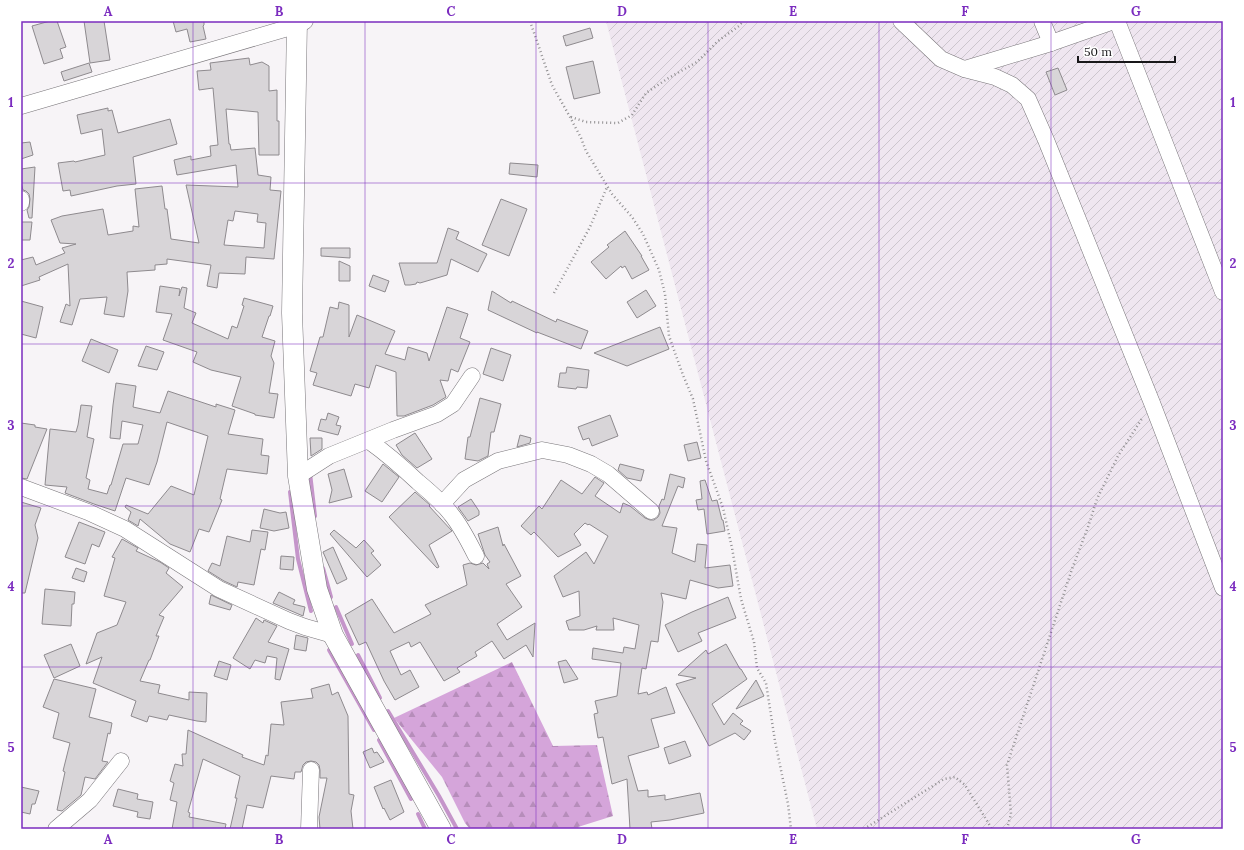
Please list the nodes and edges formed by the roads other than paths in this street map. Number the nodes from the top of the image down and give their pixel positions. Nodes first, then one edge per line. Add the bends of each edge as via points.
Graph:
1 (901, 21) edge
2 (1042, 21) edge
3 (1114, 21) edge
4 (1117, 21) edge
5 (300, 22) edge
6 (1051, 43) junction
7 (964, 69) junction
8 (21, 106) edge
9 (21, 199) edge
10 (21, 203) edge
11 (1223, 292) edge
12 (472, 376) dead end
13 (369, 441) junction
14 (298, 476) junction
15 (21, 487) edge
16 (442, 504) junction
17 (651, 511) dead end
18 (476, 556) dead end
19 (1223, 588) edge
20 (333, 635) junction
21 (121, 761) dead end
22 (311, 770) dead end
23 (56, 829) edge
24 (309, 829) edge
25 (441, 829) edge

1 - 7 street via 941,59
2 - 6 street
3 - 6 street
4 - 11 street
5 - 8 street
5 - 14 main road via 292,313
6 - 7 street
7 - 19 street via 1012,84 1028,99 1152,404
9 - 10 street
12 - 13 street via 453,404 437,414
13 - 14 street via 329,456
13 - 16 street via 386,453
14 - 20 main road via 317,589
15 - 20 street via 125,529 219,589 289,621
16 - 17 street via 464,480 498,461 542,450 568,455 591,464 608,474
16 - 18 street via 452,514
20 - 25 main road
21 - 23 street via 90,800
22 - 24 street

